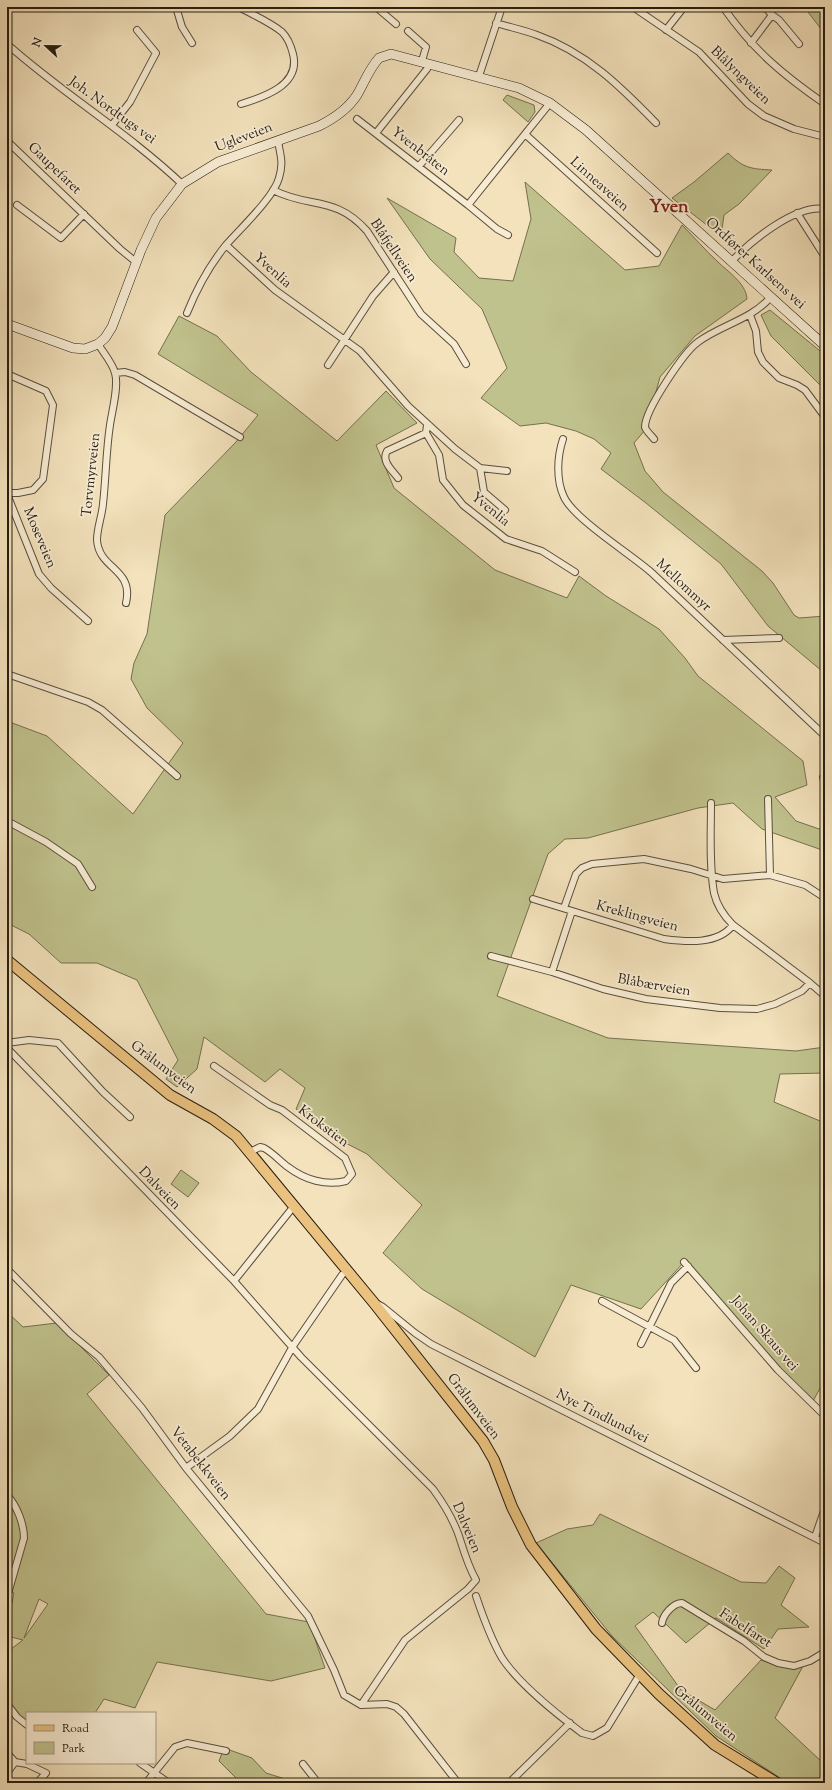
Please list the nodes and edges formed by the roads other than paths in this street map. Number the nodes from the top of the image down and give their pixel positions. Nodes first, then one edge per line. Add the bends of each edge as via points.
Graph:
1 (176, 7) edge
2 (239, 7) edge
3 (376, 7) edge
4 (502, 7) edge
5 (632, 7) edge
6 (684, 7) edge
7 (723, 7) edge
8 (765, 7) edge
9 (772, 15) junction
10 (496, 23) junction
11 (396, 24) dead end
12 (137, 30) dead end
13 (666, 30) junction
14 (408, 31) dead end
15 (192, 43) dead end
16 (7, 44) edge
17 (752, 44) junction
18 (799, 44) dead end
19 (422, 61) junction
20 (427, 69) dead end
21 (479, 76) junction
22 (242, 104) dead end
23 (825, 104) edge
24 (554, 105) junction
25 (357, 119) dead end
26 (459, 120) dead end
27 (656, 124) dead end
28 (112, 125) junction
29 (376, 133) junction
30 (526, 135) junction
31 (825, 137) edge
32 (278, 140) junction
33 (7, 141) edge
34 (419, 166) junction
35 (182, 184) junction
36 (272, 190) junction
37 (17, 205) dead end
38 (468, 205) junction
39 (825, 209) edge
40 (797, 213) junction
41 (84, 214) junction
42 (508, 235) dead end
43 (226, 245) junction
44 (657, 253) dead end
45 (825, 256) edge
46 (732, 261) junction
47 (136, 262) junction
48 (394, 272) junction
49 (770, 298) junction
50 (187, 314) dead end
51 (750, 315) junction
52 (7, 324) edge
53 (344, 338) junction
54 (98, 344) junction
55 (825, 346) edge
56 (466, 364) dead end
57 (328, 365) dead end
58 (115, 373) junction
59 (7, 374) edge
60 (825, 417) edge
61 (427, 425) junction
62 (426, 432) junction
63 (240, 438) dead end
64 (563, 439) dead end
65 (654, 439) dead end
66 (480, 468) junction
67 (507, 471) dead end
68 (398, 478) dead end
69 (7, 494) edge
70 (505, 510) dead end
71 (575, 572) dead end
72 (126, 603) dead end
73 (88, 621) dead end
74 (779, 638) dead end
75 (723, 640) junction
76 (7, 674) edge
77 (825, 736) edge
78 (825, 775) edge
79 (177, 776) dead end
80 (825, 784) edge
81 (768, 799) dead end
82 (711, 803) dead end
83 (7, 821) edge
84 (770, 875) junction
85 (713, 878) junction
86 (92, 888) dead end
87 (825, 898) edge
88 (533, 899) dead end
89 (564, 908) junction
90 (572, 911) junction
91 (733, 925) junction
92 (491, 956) dead end
93 (7, 960) edge
94 (552, 972) junction
95 (810, 983) junction
96 (825, 996) edge
97 (7, 1044) edge
98 (7, 1048) edge
99 (214, 1066) dead end
100 (130, 1117) dead end
101 (250, 1152) junction
102 (294, 1206) junction
103 (7, 1269) edge
104 (342, 1275) dead end
105 (234, 1281) junction
106 (602, 1301) dead end
107 (374, 1303) junction
108 (650, 1327) junction
109 (641, 1344) dead end
110 (293, 1346) junction
111 (696, 1368) dead end
112 (825, 1416) edge
113 (186, 1468) junction
114 (7, 1495) edge
115 (825, 1508) edge
116 (815, 1538) junction
117 (825, 1543) edge
118 (476, 1596) dead end
119 (7, 1597) edge
120 (662, 1623) dead end
121 (825, 1652) edge
122 (640, 1674) junction
123 (7, 1704) edge
124 (361, 1705) junction
125 (570, 1723) junction
126 (26, 1724) edge
127 (226, 1751) dead end
128 (7, 1753) edge
129 (15, 1762) junction
130 (142, 1764) edge
131 (303, 1764) dead end
132 (154, 1772) junction
133 (7, 1773) edge
134 (37, 1783) edge
135 (146, 1783) edge
136 (169, 1783) edge
137 (318, 1783) edge
138 (458, 1783) edge
139 (509, 1783) edge
140 (777, 1783) edge

1 - 15 street via 182,27
2 - 22 street via 283,33 290,44 294,63 290,76 280,88 272,94
3 - 11 street
4 - 10 street
5 - 13 street, Blålyngveien
6 - 13 street
7 - 17 street
8 - 9 street
9 - 17 street
9 - 18 street
10 - 21 street
10 - 27 street via 551,41 595,66 617,83
12 - 28 street via 156,53 130,102
13 - 31 street, Blålyngveien via 699,52 748,104 764,116 794,129
14 - 19 street via 426,47
16 - 28 street, Joh. Nordtugs vei via 62,89
17 - 23 street via 788,78
19 - 21 street, Ugleveien
19 - 32 street, Ugleveien via 391,54 379,58 356,97 339,114 319,126
20 - 29 street
21 - 24 street, Ugleveien via 518,88
24 - 30 street
24 - 46 street, Ordfører Karlsens vei via 586,130
25 - 29 street, Yvenbråten
26 - 34 street
28 - 35 street, Joh. Nordtugs vei via 152,156
29 - 34 street, Yvenbråten
30 - 38 street
30 - 44 street, Linneaveien
32 - 35 street, Ugleveien via 218,162
32 - 36 street via 282,167 279,180
33 - 41 street, Gaupefaret
34 - 38 street, Yvenbråten
35 - 47 street, Ugleveien via 156,218
36 - 43 street
36 - 48 street, Blåfjellveien via 285,196 328,205 346,212 367,231
37 - 41 street, Gaupefaret via 61,238
38 - 42 street, Yvenbråten
39 - 40 street via 814,208
40 - 45 street
40 - 46 street via 747,245
41 - 47 street, Gaupefaret
43 - 50 street via 202,278
43 - 53 street, Yvenlia via 275,290
46 - 49 street, Ordfører Karlsens vei
47 - 54 street, Ugleveien via 112,327
48 - 53 street via 373,296
48 - 56 street, Blåfjellveien via 421,314 454,344
49 - 51 street
49 - 55 street, Ordfører Karlsens vei
51 - 60 street via 756,331 758,352 763,362 779,378 803,388
51 - 65 street via 706,337 689,350 650,410 645,426
52 - 54 street via 73,348 85,349
53 - 57 street
53 - 61 street, Yvenlia via 360,351
54 - 58 street
58 - 63 street via 125,372 134,375
58 - 72 street, Torvmyrveien via 103,505 97,541 106,561 127,585 129,592
59 - 69 street via 46,391 53,405 43,479 33,490
61 - 62 street
61 - 66 street, Yvenlia
62 - 68 street via 385,454 385,461
62 - 71 street, Yvenlia via 439,455 442,480 463,505 506,539 542,551
64 - 75 street, Mellommyr via 558,465 560,487 572,509 635,558
66 - 67 street
66 - 70 street, Yvenlia via 484,492
69 - 73 street, Moseveien via 39,574
74 - 75 street
75 - 77 street, Mellommyr
76 - 79 street via 88,702 102,710
78 - 80 street
81 - 84 street
82 - 85 street
83 - 86 street via 46,842 78,864
84 - 85 street
84 - 87 street via 805,885
85 - 89 street via 691,869 644,860 592,864 576,874
85 - 91 street via 718,904
88 - 89 street, Kreklingveien
89 - 90 street, Kreklingveien
90 - 91 street, Kreklingveien via 664,939 683,942 721,935
90 - 94 street
91 - 95 street
92 - 94 street, Blåbærveien
93 - 101 main road, Grålumveien via 170,1095 226,1128
94 - 95 street, Blåbærveien via 603,989 646,999 720,1008 758,1009 802,991
95 - 96 street
97 - 100 street via 20,1040 56,1042
98 - 105 street, Dalveien
99 - 101 street, Krokstien via 270,1105 282,1110 345,1158 352,1174 346,1182 319,1182 289,1168 264,1148 260,1147
101 - 102 main road, Grålumveien
102 - 105 street
102 - 107 main road, Grålumveien
103 - 113 street, Vetabekkveien via 71,1334 99,1357 142,1408
104 - 110 street
105 - 110 street, Dalveien
106 - 108 street
107 - 116 street, Nye Tindlundvei via 383,1306 430,1344
107 - 122 main road, Grålumveien via 484,1441 536,1553 596,1629
108 - 109 street, Johan Skaus vei
108 - 111 street via 674,1340
108 - 112 street, Johan Skaus vei via 671,1284 686,1264 778,1370
110 - 113 street via 258,1409 230,1436
110 - 124 street, Dalveien via 433,1489 451,1518 476,1580 405,1640
113 - 124 street, Vetabekkveien via 308,1616 344,1695
114 - 119 street via 18,1514 24,1538
115 - 116 street
116 - 117 street, Nye Tindlundvei
118 - 125 street via 503,1659 528,1686
120 - 121 street, Fabelfaret via 662,1619 673,1607 682,1603 744,1641 764,1657 778,1663 794,1666 810,1661
122 - 125 street via 603,1732 593,1736 587,1735
122 - 140 main road, Grålumveien via 715,1744
123 - 126 street
124 - 138 street via 388,1704 396,1707
125 - 139 street
127 - 132 street via 187,1743 175,1748
128 - 129 street
129 - 133 street
129 - 134 street via 46,1773
130 - 132 street
131 - 137 street
132 - 135 street
132 - 136 street

